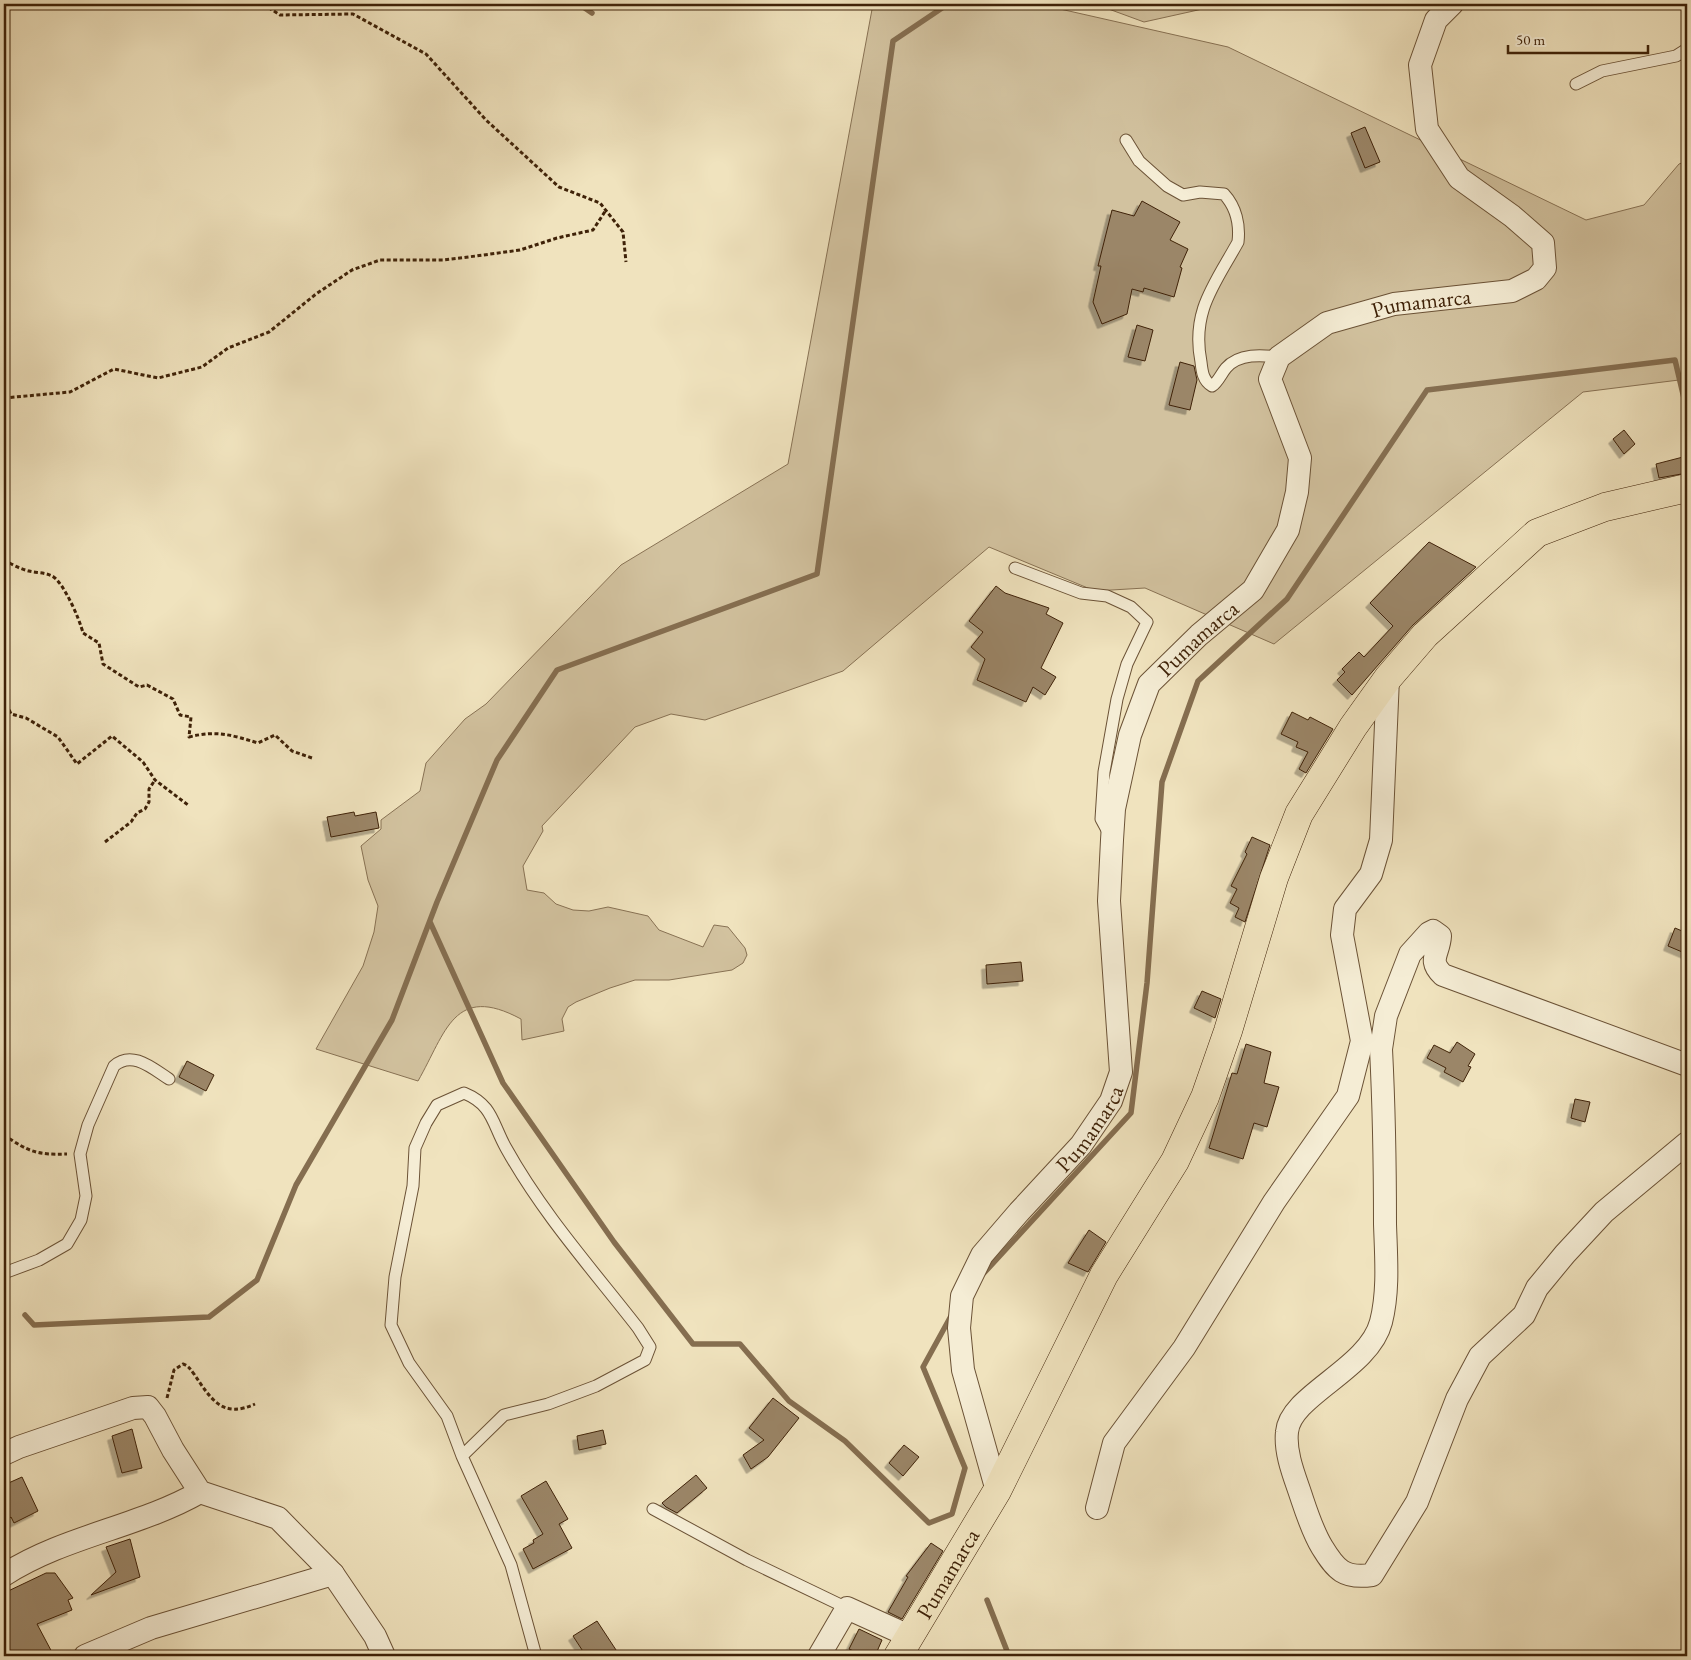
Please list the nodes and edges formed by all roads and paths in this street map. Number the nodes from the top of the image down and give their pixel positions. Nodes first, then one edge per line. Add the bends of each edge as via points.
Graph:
1 (263, 4) edge
2 (1452, 4) edge
3 (1687, 49) edge
4 (1576, 84) dead end
5 (1126, 140) dead end
6 (606, 210) junction
7 (626, 262) dead end
8 (1279, 357) junction
9 (4, 398) edge
10 (1687, 488) edge
11 (4, 560) edge
12 (1015, 568) dead end
13 (1388, 678) junction
14 (4, 698) edge
15 (312, 758) dead end
16 (154, 780) junction
17 (188, 805) dead end
18 (1112, 840) junction
19 (106, 842) dead end
20 (1372, 1045) junction
21 (1687, 1065) edge
22 (169, 1079) dead end
23 (4, 1135) edge
24 (1687, 1143) edge
25 (80, 1154) junction
26 (4, 1273) edge
27 (255, 1404) dead end
28 (148, 1408) junction
29 (4, 1454) edge
30 (462, 1456) junction
31 (997, 1491) junction
32 (200, 1492) junction
33 (653, 1508) dead end
34 (1097, 1508) dead end
35 (333, 1574) junction
36 (4, 1575) edge
37 (847, 1608) junction
38 (904, 1646) edge
39 (85, 1656) edge
40 (384, 1656) edge
41 (536, 1656) edge
42 (819, 1656) edge

1 - 6 path via 280,15 353,14 426,54 486,120 559,187 600,203
2 - 8 street, Pumamarca via 1436,20 1420,65 1427,129 1458,178 1543,242 1545,268 1536,279 1512,291 1394,304 1327,323
3 - 4 lane via 1676,56 1602,71
5 - 8 lane via 1139,161 1167,186 1183,195 1200,192 1224,194 1233,204 1238,242 1207,294 1197,340 1203,374 1208,383 1212,386 1231,363 1248,356
6 - 7 path via 623,232
6 - 9 path via 593,230 520,250 444,260 380,260 352,270 316,294 270,332 228,348 202,367 158,378 114,369 70,392
8 - 18 street, Pumamarca via 1270,379 1300,458 1297,492 1288,530 1252,590 1149,684 1130,735 1114,809
10 - 13 main road, Pumamarca via 1605,507 1537,533 1424,635
11 - 15 path via 28,571 53,576 60,582 80,618 83,633 99,643 103,664 139,687 147,685 173,698 180,715 191,717 189,737 232,734 258,742 275,735 292,751
12 - 18 lane via 1081,593 1107,596 1130,607 1147,622 1127,664 1104,772 1101,818
13 - 20 street via 1381,840 1371,874 1345,909 1342,935
13 - 31 main road, Pumamarca via 1326,768 1299,814 1274,878 1205,1097 1175,1161 1104,1275
14 - 16 path via 10,714 26,718 58,737 77,764 112,736 143,762
16 - 17 path
16 - 19 path via 145,809
18 - 31 street, Pumamarca via 1109,901 1120,1072 1111,1101 1081,1145 982,1255 962,1296 959,1328 963,1370
20 - 21 street via 1410,954 1433,931 1440,936 1433,959 1442,975
20 - 24 street via 1386,1260 1381,1324 1355,1363 1295,1412 1287,1430 1292,1468 1316,1537 1335,1568 1355,1577 1372,1575 1417,1502 1457,1399 1480,1356 1524,1316 1537,1288 1604,1212
20 - 34 street via 1348,1096 1274,1202 1184,1348 1114,1443
22 - 25 lane via 150,1066 131,1058 122,1059 114,1066 104,1087
23 - 25 path via 43,1155
25 - 26 lane via 86,1196 81,1220 67,1244 39,1260
27 - 28 path via 231,1410 222,1407 209,1395 189,1366 182,1364 174,1370 164,1405
28 - 29 street via 133,1408
28 - 32 street
30 - 30 lane via 447,1416 409,1363 391,1325 395,1277 413,1186 415,1148 437,1105 464,1093 479,1099 494,1119 518,1170 545,1210 650,1347 645,1360 596,1386 548,1404 504,1415
30 - 41 lane via 511,1565
31 - 38 main road, Pumamarca
32 - 35 street via 278,1518
32 - 36 street via 175,1506 66,1546
33 - 37 lane via 778,1576
35 - 39 street via 151,1628
35 - 40 street via 375,1636
37 - 38 street
37 - 42 street

